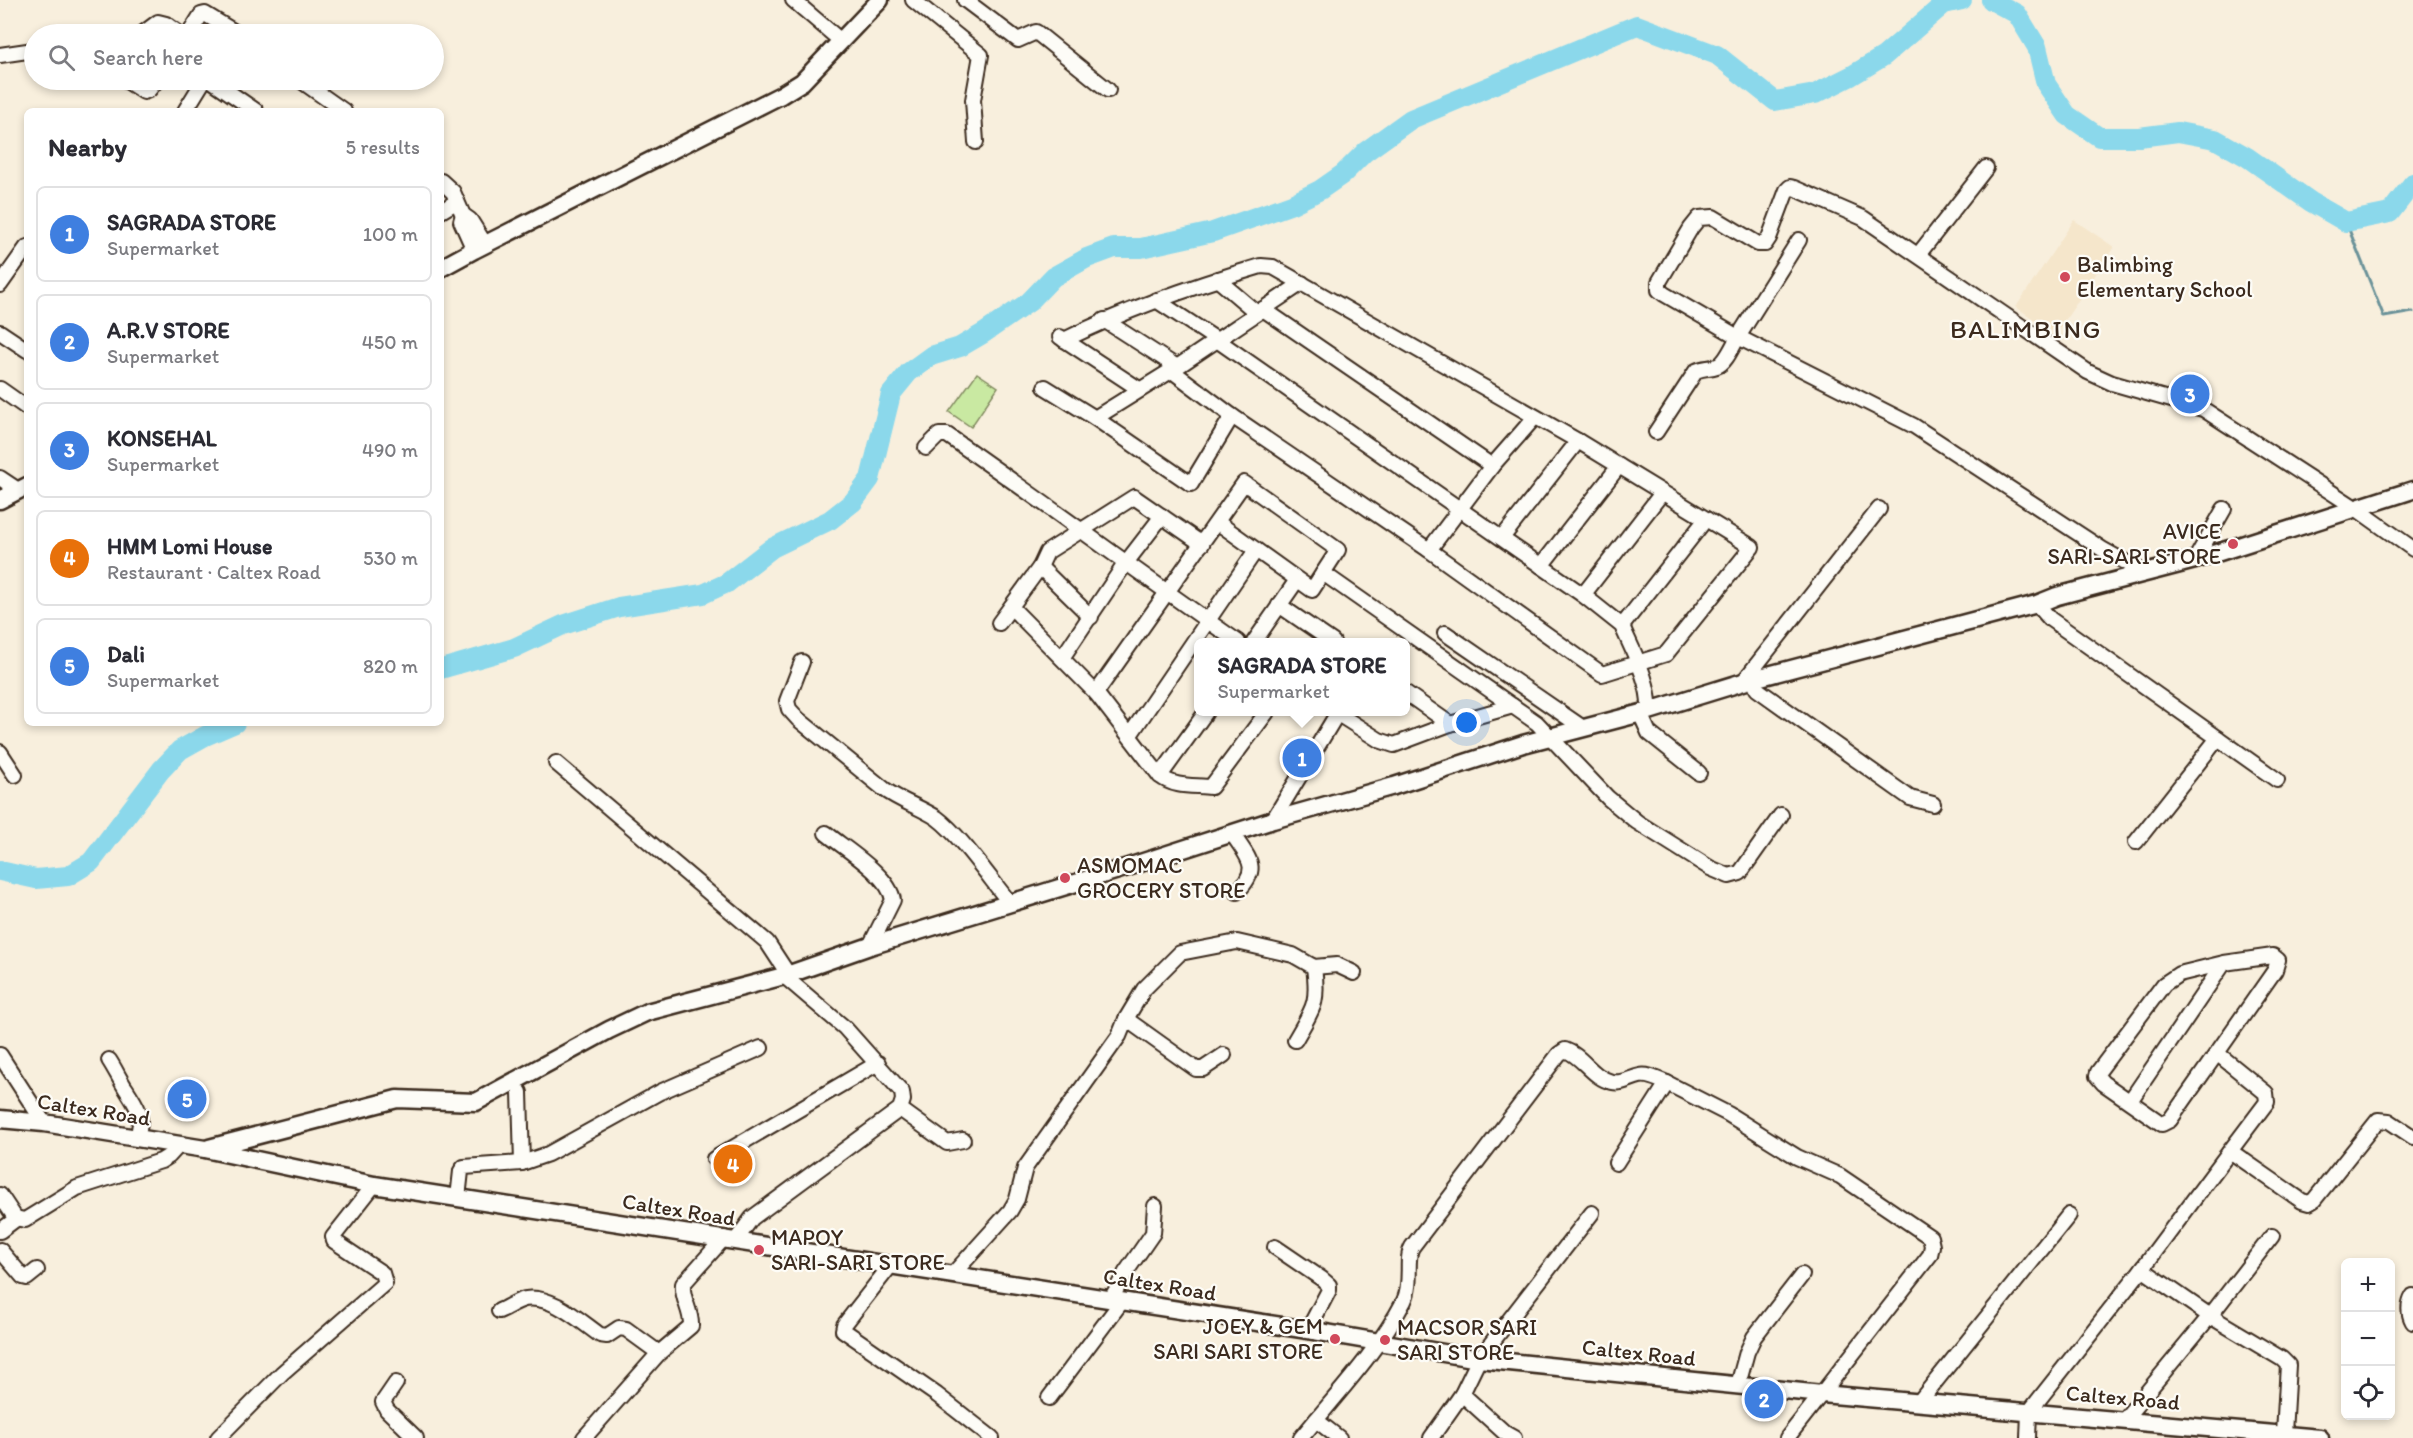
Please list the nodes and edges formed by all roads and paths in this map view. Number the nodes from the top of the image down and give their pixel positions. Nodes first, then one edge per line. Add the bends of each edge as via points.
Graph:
1 (793, 0) edge
2 (880, 0) edge
3 (913, 0) edge
4 (964, 0) edge
5 (195, 24) edge
6 (221, 24) edge
7 (841, 41) junction
8 (24, 51) edge
9 (0, 54) edge
10 (198, 90) edge
11 (226, 90) edge
12 (314, 90) edge
13 (1108, 90) dead end
14 (187, 108) edge
15 (252, 108) edge
16 (340, 108) edge
17 (976, 142) dead end
18 (1986, 168) dead end
19 (444, 184) edge
20 (456, 202) junction
21 (444, 210) edge
22 (1799, 240) dead end
23 (479, 247) junction
24 (24, 251) edge
25 (1918, 255) junction
26 (444, 266) edge
27 (1217, 279) junction
28 (1302, 283) junction
29 (0, 285) edge
30 (1156, 300) junction
31 (1260, 311) junction
32 (1104, 320) junction
33 (0, 332) edge
34 (1738, 337) junction
35 (1217, 340) junction
36 (24, 348) edge
37 (1174, 369) junction
38 (1045, 387) dead end
39 (0, 389) edge
40 (1139, 389) junction
41 (24, 406) edge
42 (1232, 416) junction
43 (1535, 417) junction
44 (1095, 418) junction
45 (1656, 432) dead end
46 (1578, 441) junction
47 (926, 448) dead end
48 (1492, 466) junction
49 (1619, 466) junction
50 (0, 478) edge
51 (24, 489) edge
52 (2413, 490) edge
53 (1662, 493) junction
54 (0, 500) edge
55 (1879, 509) dead end
56 (2224, 509) dead end
57 (2357, 509) junction
58 (1459, 510) junction
59 (1162, 516) junction
60 (1706, 519) junction
61 (1217, 522) junction
62 (1083, 530) junction
63 (1502, 538) junction
64 (1202, 544) junction
65 (2413, 549) edge
66 (1256, 550) junction
67 (1429, 550) junction
68 (2196, 560) junction
69 (1125, 564) junction
70 (1541, 566) junction
71 (1040, 567) junction
72 (1323, 573) junction
73 (2145, 573) junction
74 (1297, 580) junction
75 (1167, 594) junction
76 (1583, 595) junction
77 (2037, 604) junction
78 (1279, 605) junction
79 (1011, 607) junction
80 (1091, 617) junction
81 (1209, 622) junction
82 (999, 623) dead end
83 (1622, 626) junction
84 (1445, 633) dead end
85 (1198, 638) edge
86 (1232, 638) edge
87 (1257, 638) edge
88 (1327, 638) edge
89 (1194, 643) edge
90 (1062, 658) junction
91 (802, 662) dead end
92 (1637, 662) junction
93 (1748, 681) junction
94 (1096, 693) junction
95 (1410, 696) edge
96 (1513, 706) junction
97 (1644, 712) junction
98 (1202, 716) edge
99 (1263, 716) edge
100 (1334, 716) edge
101 (1342, 716) edge
102 (1450, 724) junction
103 (1583, 728) junction
104 (1130, 735) junction
105 (1552, 736) junction
106 (2218, 738) junction
107 (0, 752) edge
108 (556, 763) dead end
109 (1699, 773) dead end
110 (15, 775) dead end
111 (1160, 776) junction
112 (2277, 780) dead end
113 (1933, 804) dead end
114 (1781, 815) dead end
115 (1273, 820) junction
116 (826, 833) dead end
117 (1232, 833) junction
118 (2136, 842) dead end
119 (1237, 892) dead end
120 (1010, 903) junction
121 (870, 946) junction
122 (2224, 963) junction
123 (1314, 968) junction
124 (1354, 973) dead end
125 (786, 975) junction
126 (1126, 1018) junction
127 (1295, 1040) dead end
128 (761, 1048) dead end
129 (2218, 1054) junction
130 (0, 1055) edge
131 (1224, 1055) dead end
132 (109, 1060) dead end
133 (878, 1064) junction
134 (1667, 1083) junction
135 (520, 1092) dead end
136 (2130, 1101) junction
137 (900, 1109) junction
138 (0, 1119) edge
139 (44, 1124) junction
140 (2413, 1137) edge
141 (137, 1138) junction
142 (963, 1140) dead end
143 (179, 1145) junction
144 (205, 1149) junction
145 (2230, 1151) junction
146 (714, 1159) dead end
147 (522, 1162) junction
148 (1616, 1163) dead end
149 (374, 1185) junction
150 (0, 1195) edge
151 (458, 1198) junction
152 (1155, 1206) dead end
153 (1592, 1213) dead end
154 (2070, 1215) dead end
155 (15, 1218) junction
156 (0, 1231) edge
157 (2272, 1236) dead end
158 (730, 1239) junction
159 (1275, 1247) dead end
160 (0, 1250) edge
161 (891, 1264) junction
162 (2142, 1269) junction
163 (37, 1270) dead end
164 (953, 1274) junction
165 (1802, 1275) dead end
166 (2413, 1296) edge
167 (1117, 1300) junction
168 (499, 1311) dead end
169 (2210, 1316) junction
170 (2413, 1322) edge
171 (1308, 1330) junction
172 (1380, 1342) junction
173 (659, 1353) junction
174 (1479, 1359) junction
175 (396, 1383) dead end
176 (1738, 1385) junction
177 (1462, 1394) junction
178 (1822, 1394) junction
179 (1049, 1398) dead end
180 (1919, 1402) junction
181 (2029, 1412) junction
182 (1316, 1420) junction
183 (2124, 1420) junction
184 (2284, 1433) junction
185 (218, 1438) edge
186 (416, 1438) edge
187 (584, 1438) edge
188 (992, 1438) edge
189 (1301, 1438) edge
190 (1339, 1438) edge
191 (1431, 1438) edge
192 (1514, 1438) edge
193 (1787, 1438) edge
194 (2028, 1438) edge
195 (2320, 1438) edge

1 - 7 street
2 - 7 street
3 - 17 street via 981,54 973,100
4 - 13 street via 1018,40 1036,32
5 - 6 street via 205,14
7 - 23 street via 802,82 781,94
8 - 9 street
10 - 14 street
11 - 15 street
12 - 16 street
18 - 25 street
19 - 20 street
20 - 21 street
20 - 23 street via 463,215 461,221
22 - 34 street
23 - 26 street
24 - 29 street
25 - 34 street via 1863,218 1790,187 1765,244 1758,244 1713,217 1699,218 1659,282 1659,290
25 - 57 street via 2088,372 2112,383 2203,409
27 - 28 street via 1261,266 1273,267
27 - 30 street
27 - 31 street
28 - 31 street
28 - 43 street
30 - 32 street
30 - 35 street
31 - 35 street
31 - 48 street
32 - 37 street
32 - 40 street via 1062,339
33 - 36 street
34 - 45 street via 1718,366 1696,371
34 - 73 street via 1914,426
35 - 37 street
35 - 58 street
37 - 40 street
37 - 42 street
38 - 44 street
39 - 41 street
40 - 44 street
42 - 44 street via 1191,484
42 - 67 street
43 - 46 street
43 - 48 street
46 - 49 street
46 - 63 street
47 - 62 street via 939,435 947,435
48 - 58 street
49 - 53 street
49 - 70 street
50 - 51 street
51 - 54 street
52 - 57 street
53 - 60 street
53 - 76 street
55 - 93 street
56 - 68 street
57 - 65 street
57 - 68 street
58 - 63 street
58 - 67 street
59 - 62 street via 1134,497
59 - 64 street
59 - 69 street
60 - 83 street
60 - 92 street via 1752,547 1666,654
61 - 64 street
61 - 66 street
61 - 72 street via 1244,483 1338,550
62 - 69 street
62 - 71 street via 1047,552
63 - 70 street
64 - 75 street
66 - 74 street
66 - 81 street
67 - 92 street via 1602,674
68 - 73 street
69 - 75 street
69 - 80 street
70 - 76 street
71 - 79 street
71 - 80 street
72 - 74 street via 1312,590
72 - 96 street
73 - 77 street
74 - 78 street
75 - 81 street
75 - 94 street
76 - 83 street
77 - 93 street
77 - 106 street via 2050,619
78 - 87 street
78 - 88 street
79 - 82 street
79 - 90 street
80 - 90 street
81 - 85 street
81 - 86 street
83 - 92 street
84 - 103 street
89 - 104 street
90 - 94 street
91 - 120 street via 787,701 789,709 896,798 938,819
92 - 97 street via 1649,696
93 - 97 street
93 - 113 street via 1910,798
94 - 104 street
95 - 102 street
96 - 102 street
96 - 105 street
97 - 103 street
97 - 109 street via 1648,733
98 - 111 street
99 - 111 street via 1212,787 1176,785
100 - 115 street
101 - 102 street via 1394,745
103 - 105 street
104 - 111 street
105 - 114 street via 1608,798 1637,822 1729,876 1740,873
105 - 115 street
106 - 112 street
106 - 118 street
107 - 110 street
108 - 125 street via 768,942
115 - 117 street
116 - 121 street via 890,887 893,900
117 - 119 street via 1252,871
117 - 120 street
120 - 121 street
121 - 125 street
122 - 129 street via 2273,956 2278,959 2275,970
122 - 136 street
122 - 136 street via 2171,978 2164,984 2098,1072 2103,1083
123 - 124 street via 1337,965
123 - 126 street via 1293,955 1237,942 1180,953 1144,989
123 - 127 street via 1315,1005
125 - 133 street
125 - 144 street via 647,1012 476,1102 397,1099
126 - 131 street via 1197,1069
126 - 164 street via 1119,1036 1024,1168 1010,1211
128 - 147 street via 660,1092 548,1154
129 - 136 street via 2167,1122 2162,1124
129 - 145 street via 2266,1093 2267,1102
130 - 139 street
132 - 141 street via 140,1113
133 - 137 street via 902,1092
133 - 146 street
134 - 148 street
134 - 172 street via 1641,1076 1612,1082 1598,1076 1572,1052 1564,1050 1559,1054 1412,1247 1405,1299
134 - 178 street via 1728,1114 1797,1157 1840,1176 1930,1237 1930,1255
135 - 147 street
137 - 142 street via 947,1143
137 - 158 street via 752,1218
138 - 139 street, Caltex Road
139 - 141 street, Caltex Road
140 - 145 street via 2389,1121 2378,1120 2309,1203
141 - 143 street, Caltex Road
143 - 144 street, Caltex Road
143 - 155 street via 161,1161 77,1188 25,1220
144 - 149 street, Caltex Road
145 - 162 street
147 - 151 street via 464,1167
149 - 151 street, Caltex Road
149 - 185 street via 333,1237 382,1273 385,1282 282,1373
150 - 155 street
151 - 158 street, Caltex Road
152 - 167 street via 1153,1233 1126,1272
153 - 174 street
154 - 180 street
155 - 156 street
157 - 169 street
158 - 161 street, Caltex Road
158 - 173 street via 683,1284 691,1326
159 - 171 street via 1329,1285
160 - 163 street via 23,1277
161 - 164 street, Caltex Road
161 - 188 street via 843,1330
162 - 169 street
162 - 181 street
164 - 167 street, Caltex Road
165 - 176 street via 1754,1337
166 - 170 street via 2409,1316
167 - 171 street, Caltex Road
167 - 179 street
168 - 173 street via 525,1299 542,1300 600,1335 626,1329
169 - 183 street
169 - 184 street via 2288,1365
171 - 172 street, Caltex Road
172 - 174 street, Caltex Road
172 - 182 street
173 - 187 street
174 - 176 street, Caltex Road
174 - 177 street
175 - 186 street via 383,1402
176 - 178 street, Caltex Road
177 - 191 street
177 - 192 street
178 - 180 street, Caltex Road
178 - 193 street
180 - 181 street, Caltex Road
181 - 183 street, Caltex Road
181 - 194 street
182 - 189 street
182 - 190 street
183 - 184 street, Caltex Road
184 - 195 street, Caltex Road

